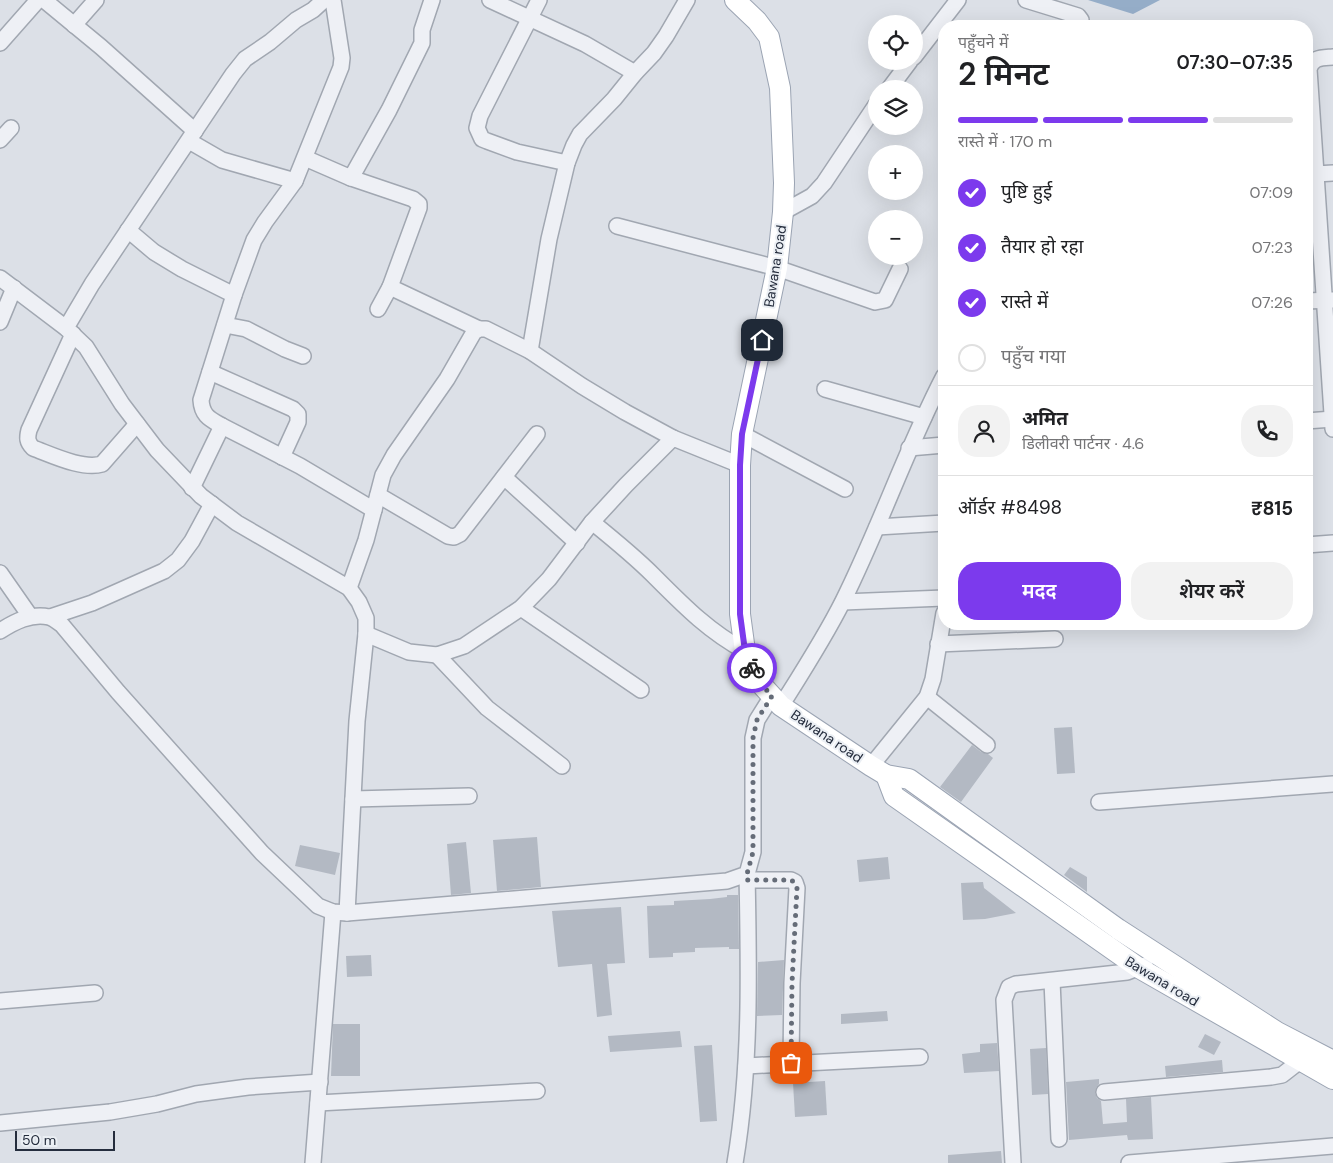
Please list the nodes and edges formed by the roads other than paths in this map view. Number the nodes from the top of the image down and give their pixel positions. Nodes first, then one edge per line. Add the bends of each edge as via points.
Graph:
1 (38, 0) edge
2 (44, 0) edge
3 (96, 0) edge
4 (324, 0) edge
5 (332, 0) edge
6 (432, 0) edge
7 (490, 0) edge
8 (539, 0) edge
9 (687, 0) edge
10 (736, 0) edge
11 (958, 0) edge
12 (1026, 0) edge
13 (530, 18) junction
14 (943, 20) edge
15 (1080, 20) edge
16 (74, 25) junction
17 (938, 26) edge
18 (0, 43) edge
19 (923, 45) edge
20 (1333, 57) edge
21 (1313, 61) edge
22 (635, 73) junction
23 (868, 117) edge
24 (11, 128) dead end
25 (1313, 129) edge
26 (192, 136) junction
27 (0, 140) edge
28 (305, 158) junction
29 (567, 163) junction
30 (1333, 173) edge
31 (1316, 174) junction
32 (351, 178) junction
33 (295, 181) junction
34 (783, 212) junction
35 (618, 226) dead end
36 (128, 230) junction
37 (777, 268) junction
38 (900, 269) dead end
39 (0, 278) edge
40 (390, 287) junction
41 (14, 288) junction
42 (234, 295) junction
43 (1329, 300) edge
44 (1313, 301) edge
45 (378, 310) dead end
46 (0, 322) edge
47 (224, 325) junction
48 (479, 329) junction
49 (69, 331) junction
50 (530, 351) junction
51 (303, 356) dead end
52 (210, 372) junction
53 (938, 388) edge
54 (825, 389) dead end
55 (924, 417) junction
56 (1313, 422) edge
57 (1333, 423) edge
58 (137, 424) junction
59 (222, 426) junction
60 (537, 434) dead end
61 (742, 434) junction
62 (673, 438) junction
63 (938, 445) edge
64 (909, 448) junction
65 (282, 456) junction
66 (740, 465) junction
67 (504, 477) junction
68 (192, 488) junction
69 (845, 489) dead end
70 (376, 502) junction
71 (212, 504) junction
72 (592, 522) junction
73 (938, 522) edge
74 (877, 526) junction
75 (576, 543) junction
76 (1333, 543) edge
77 (1313, 544) edge
78 (0, 574) edge
79 (349, 588) junction
80 (938, 598) edge
81 (843, 602) junction
82 (521, 608) junction
83 (30, 616) junction
84 (50, 617) junction
85 (941, 630) edge
86 (0, 631) edge
87 (366, 634) junction
88 (1055, 639) dead end
89 (938, 644) junction
90 (745, 651) junction
91 (437, 655) junction
92 (641, 690) dead end
93 (927, 696) junction
94 (776, 701) junction
95 (987, 745) dead end
96 (562, 766) dead end
97 (878, 771) junction
98 (1333, 784) edge
99 (469, 796) dead end
100 (353, 799) junction
101 (1099, 802) dead end
102 (747, 877) junction
103 (1057, 885) junction
104 (1043, 901) junction
105 (340, 912) junction
106 (1157, 954) junction
107 (1139, 968) junction
108 (1052, 981) junction
109 (95, 993) dead end
110 (0, 1001) edge
111 (920, 1057) dead end
112 (1300, 1061) junction
113 (1333, 1061) edge
114 (791, 1063) junction
115 (746, 1066) junction
116 (1333, 1080) edge
117 (320, 1082) junction
118 (537, 1091) dead end
119 (1104, 1092) dead end
120 (318, 1103) junction
121 (0, 1123) edge
122 (1059, 1139) dead end
123 (1333, 1146) edge
124 (313, 1163) edge
125 (735, 1163) edge
126 (1013, 1163) edge
127 (1129, 1163) edge

1 - 18 street
2 - 16 street
3 - 16 street
4 - 26 street via 245,59
5 - 28 street via 341,67
6 - 32 street via 422,30 422,43
7 - 13 street
8 - 13 street
9 - 22 street via 654,53
10 - 34 main road, Bawana road via 769,37 776,63 780,88
11 - 14 street
12 - 15 street via 1078,16
13 - 22 street
13 - 29 street via 480,116 478,132 482,139 517,152
16 - 26 street
17 - 19 street
20 - 21 street
22 - 29 street via 580,134
23 - 34 street via 824,183 812,196
24 - 27 street
25 - 31 street
26 - 33 street via 222,160
26 - 36 street
28 - 32 street
28 - 33 street
29 - 50 street via 549,239
30 - 31 street
31 - 43 street
32 - 40 street via 413,199 419,204
33 - 42 street via 254,240
34 - 37 main road, Bawana road
35 - 37 street
36 - 42 street via 154,252
36 - 49 street via 92,284
37 - 38 street via 875,302 885,300
37 - 61 main road, Bawana road
39 - 41 street
40 - 45 street
40 - 48 street
41 - 46 street
41 - 49 street
42 - 47 street
43 - 44 street
43 - 57 street
47 - 51 street via 252,332
47 - 52 street
48 - 50 street via 486,329
48 - 70 street via 394,455 383,475
49 - 58 street via 86,348
49 - 58 street via 29,430 29,444 85,466 94,466 102,464
50 - 62 street via 616,407
52 - 59 street via 201,400 202,409 208,418
52 - 65 street via 294,409 298,422
53 - 55 street
54 - 55 street
55 - 64 street
56 - 57 street
58 - 68 street
59 - 65 street
59 - 68 street
60 - 67 street
61 - 66 main road, Bawana road
61 - 69 street
62 - 66 street
62 - 72 street
63 - 64 street
64 - 74 street
65 - 70 street
66 - 90 main road, Bawana road via 740,614
67 - 70 street via 460,534 454,537
67 - 75 street
68 - 71 street
70 - 79 street
71 - 79 street via 271,544
71 - 84 street via 192,541 178,560 164,571 92,603
72 - 75 street
72 - 90 street via 624,547 703,624
73 - 74 street
74 - 81 street
75 - 82 street via 549,579
76 - 77 street
78 - 83 street
79 - 87 street via 366,618
80 - 81 street
81 - 94 street
82 - 91 street via 464,646
82 - 92 street
83 - 84 street
83 - 86 street
84 - 105 street via 62,625 262,853 318,906
85 - 89 street
87 - 91 street via 409,652
87 - 100 street
88 - 89 street
89 - 93 street
90 - 94 main road, Bawana road via 760,683
91 - 96 street via 487,708
93 - 95 street
93 - 97 street
94 - 97 main road, Bawana road
94 - 102 street via 757,720 753,738 753,852
97 - 103 main road, Bawana road via 909,779
97 - 104 main road, Bawana road via 894,796
98 - 101 street
99 - 100 street
100 - 105 street
102 - 105 street via 727,882
102 - 114 street via 791,880 797,888
102 - 115 street
103 - 104 main road
103 - 106 main road, Bawana road
104 - 107 main road, Bawana road
105 - 117 street
106 - 107 street
106 - 113 main road, Bawana road via 1276,1032
107 - 108 street
107 - 112 main road, Bawana road
108 - 122 street
108 - 126 street via 1016,984 1005,992
109 - 110 street
111 - 114 street
112 - 116 main road, Bawana road
112 - 119 street via 1282,1075 1271,1077
114 - 115 street
115 - 125 street
117 - 120 street
117 - 121 street via 248,1087 110,1112
118 - 120 street
120 - 124 street
123 - 127 street

